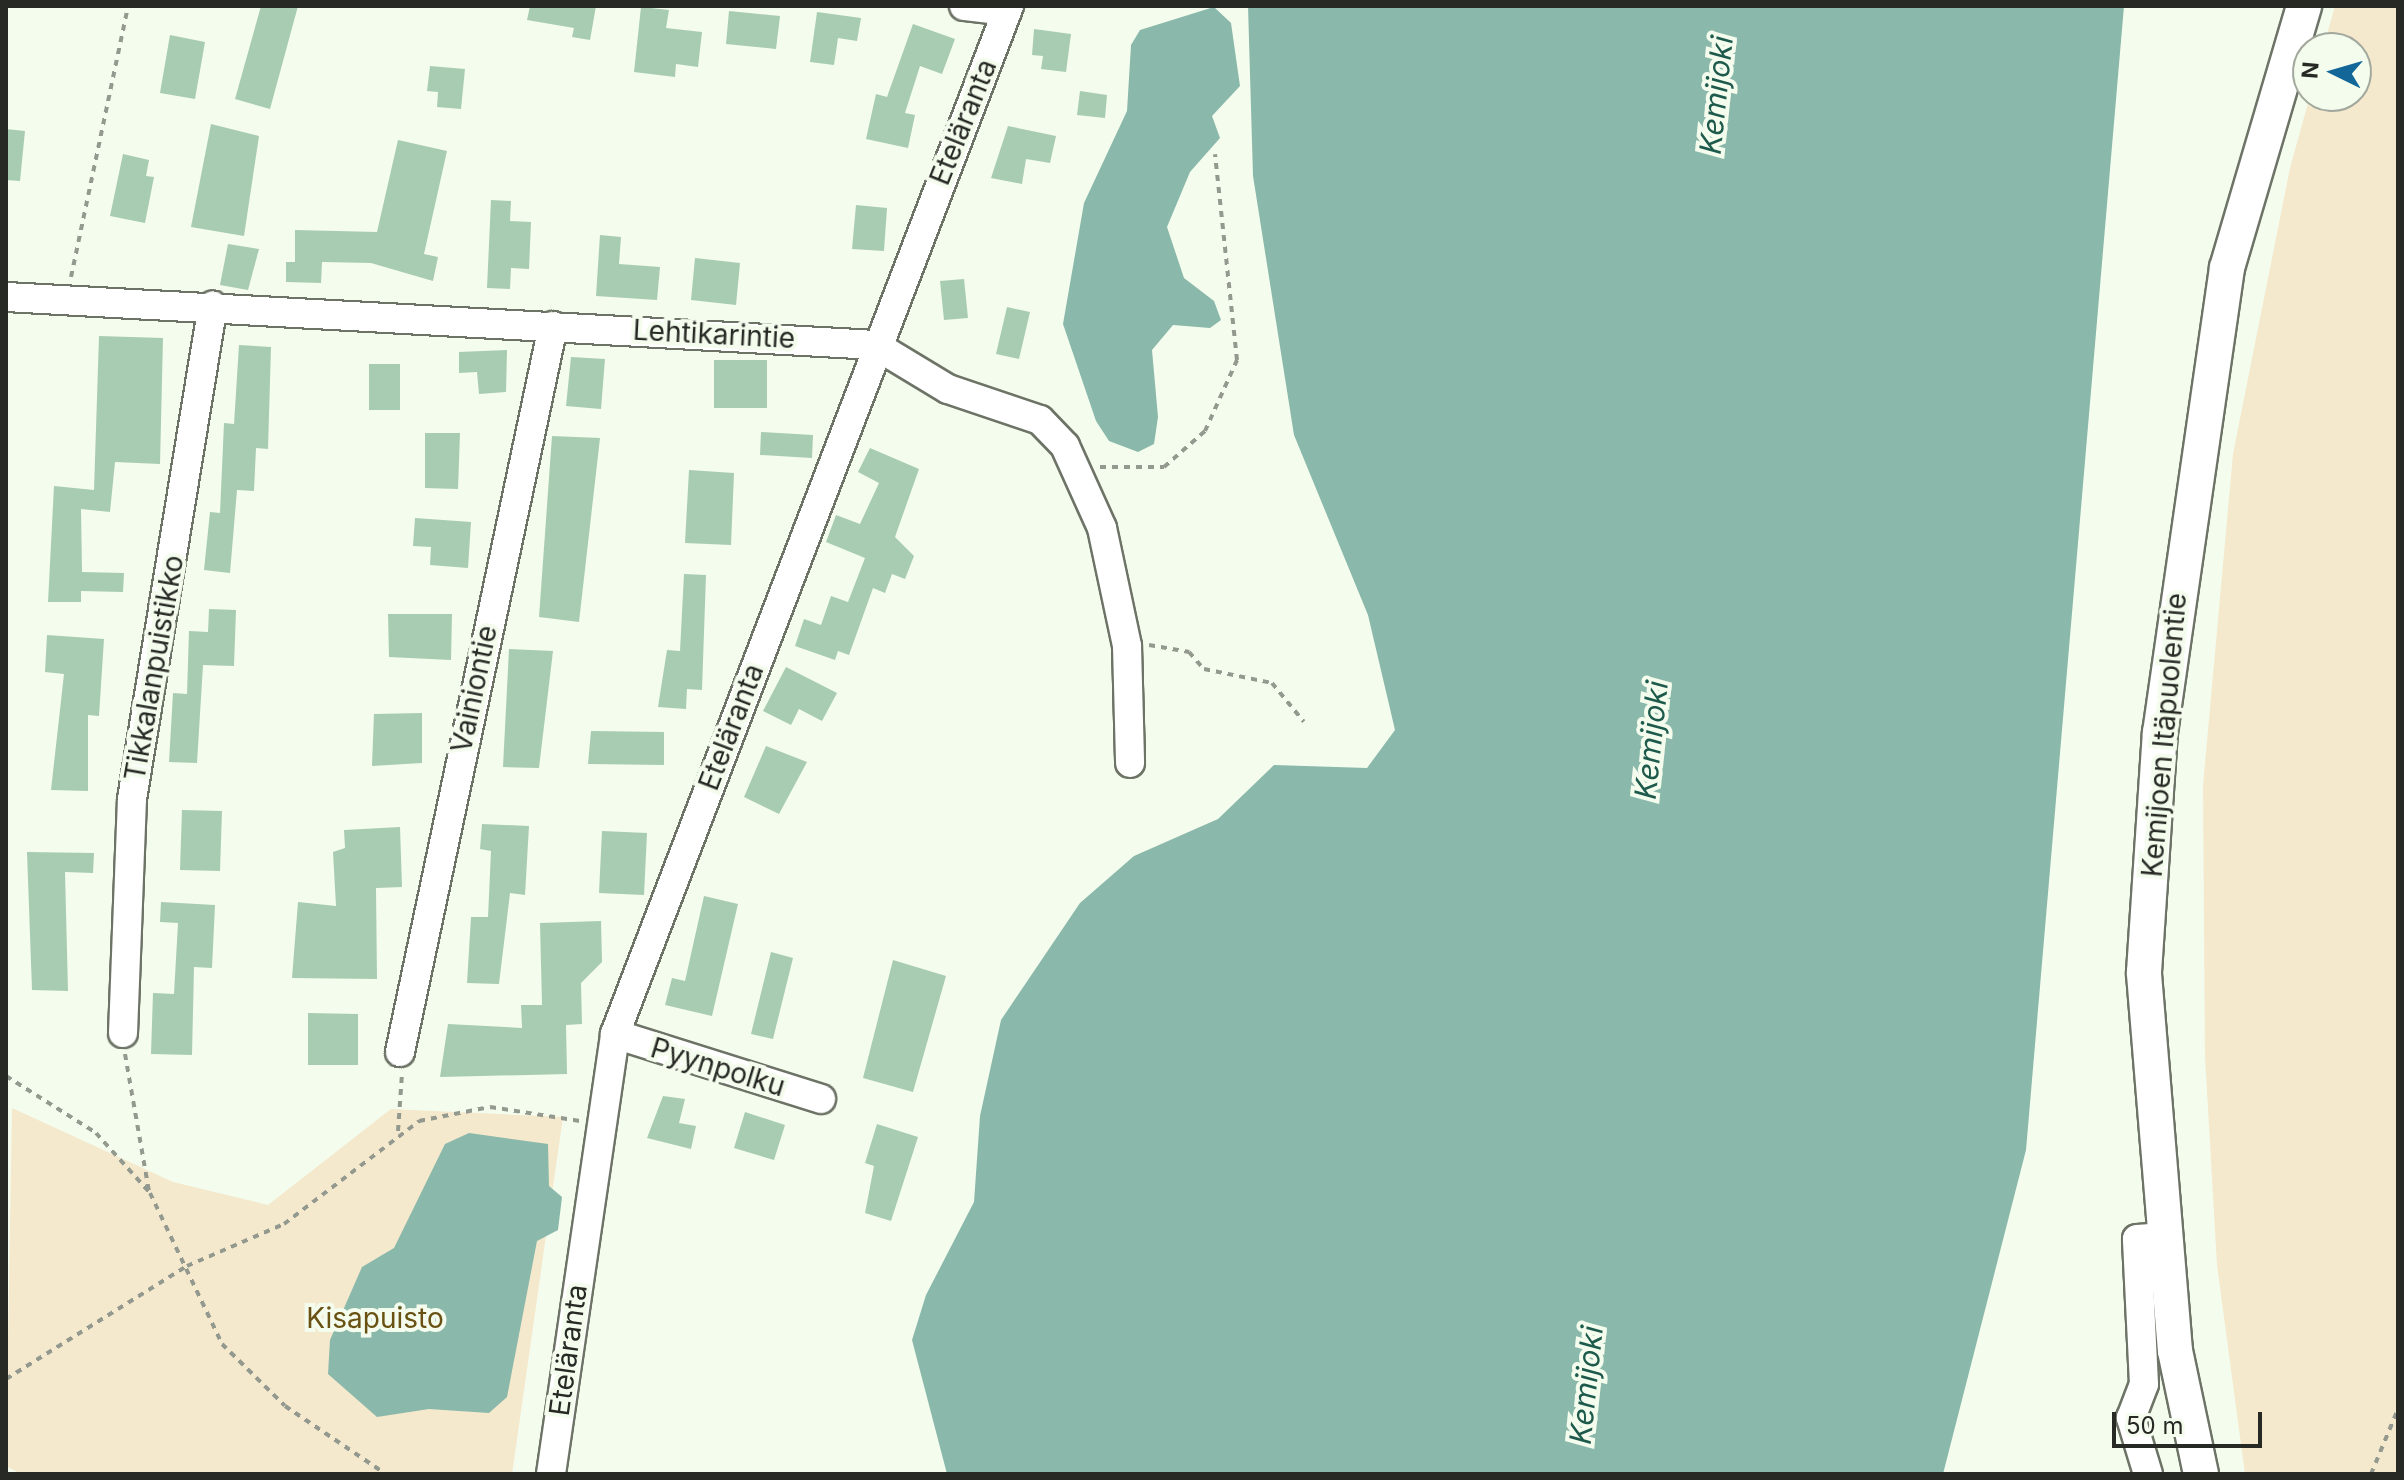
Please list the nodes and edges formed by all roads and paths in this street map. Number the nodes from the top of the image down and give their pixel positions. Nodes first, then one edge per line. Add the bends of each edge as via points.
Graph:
1 (128, 6) edge
2 (964, 6) edge
3 (2304, 6) edge
4 (1008, 8) edge
5 (1215, 154) dead end
6 (6, 297) edge
7 (67, 299) junction
8 (213, 306) junction
9 (553, 326) junction
10 (875, 345) junction
11 (1077, 469) junction
12 (1127, 646) junction
13 (1304, 722) dead end
14 (1130, 763) dead end
15 (123, 1033) joint
16 (615, 1034) junction
17 (400, 1052) joint
18 (6, 1076) edge
19 (821, 1099) dead end
20 (598, 1124) junction
21 (398, 1131) junction
22 (150, 1193) junction
23 (2166, 1237) junction
24 (187, 1266) junction
25 (6, 1379) edge
26 (2398, 1409) edge
27 (2392, 1427) junction
28 (2398, 1430) edge
29 (386, 1474) edge
30 (551, 1474) edge
31 (2148, 1474) edge
32 (2201, 1474) edge
33 (2371, 1474) edge

1 - 7 path
2 - 4 street
3 - 23 main road, Kemijoen Itäpuolentie via 2227,268 2160,733 2144,972
4 - 10 street, Eteläranta
5 - 11 path via 1237,360 1205,431 1164,467
6 - 7 street, Lehtikarintie
7 - 8 street, Lehtikarintie
8 - 9 street, Lehtikarintie
8 - 15 street, Tikkalanpuistikko via 132,799
9 - 10 street, Lehtikarintie
9 - 17 street, Vainiontie
10 - 11 street, Lehtikarintie via 948,389 1040,420
10 - 16 street, Eteläranta
11 - 12 street, Lehtikarintie via 1102,528
12 - 13 path via 1164,644 1189,652 1204,669 1272,683
12 - 14 street, Lehtikarintie
15 - 22 path
16 - 19 street, Pyynpolku
16 - 20 street, Eteläranta
17 - 21 path
18 - 22 path via 96,1133
20 - 21 path via 490,1107
20 - 30 street, Eteläranta
21 - 24 path via 284,1224
22 - 24 path
23 - 31 street via 2137,1239 2144,1384 2131,1418
23 - 32 main road, Kemijoen Itäpuolentie via 2175,1351
24 - 25 path
24 - 29 path via 222,1344 285,1406
26 - 27 path
27 - 28 path
27 - 33 path

